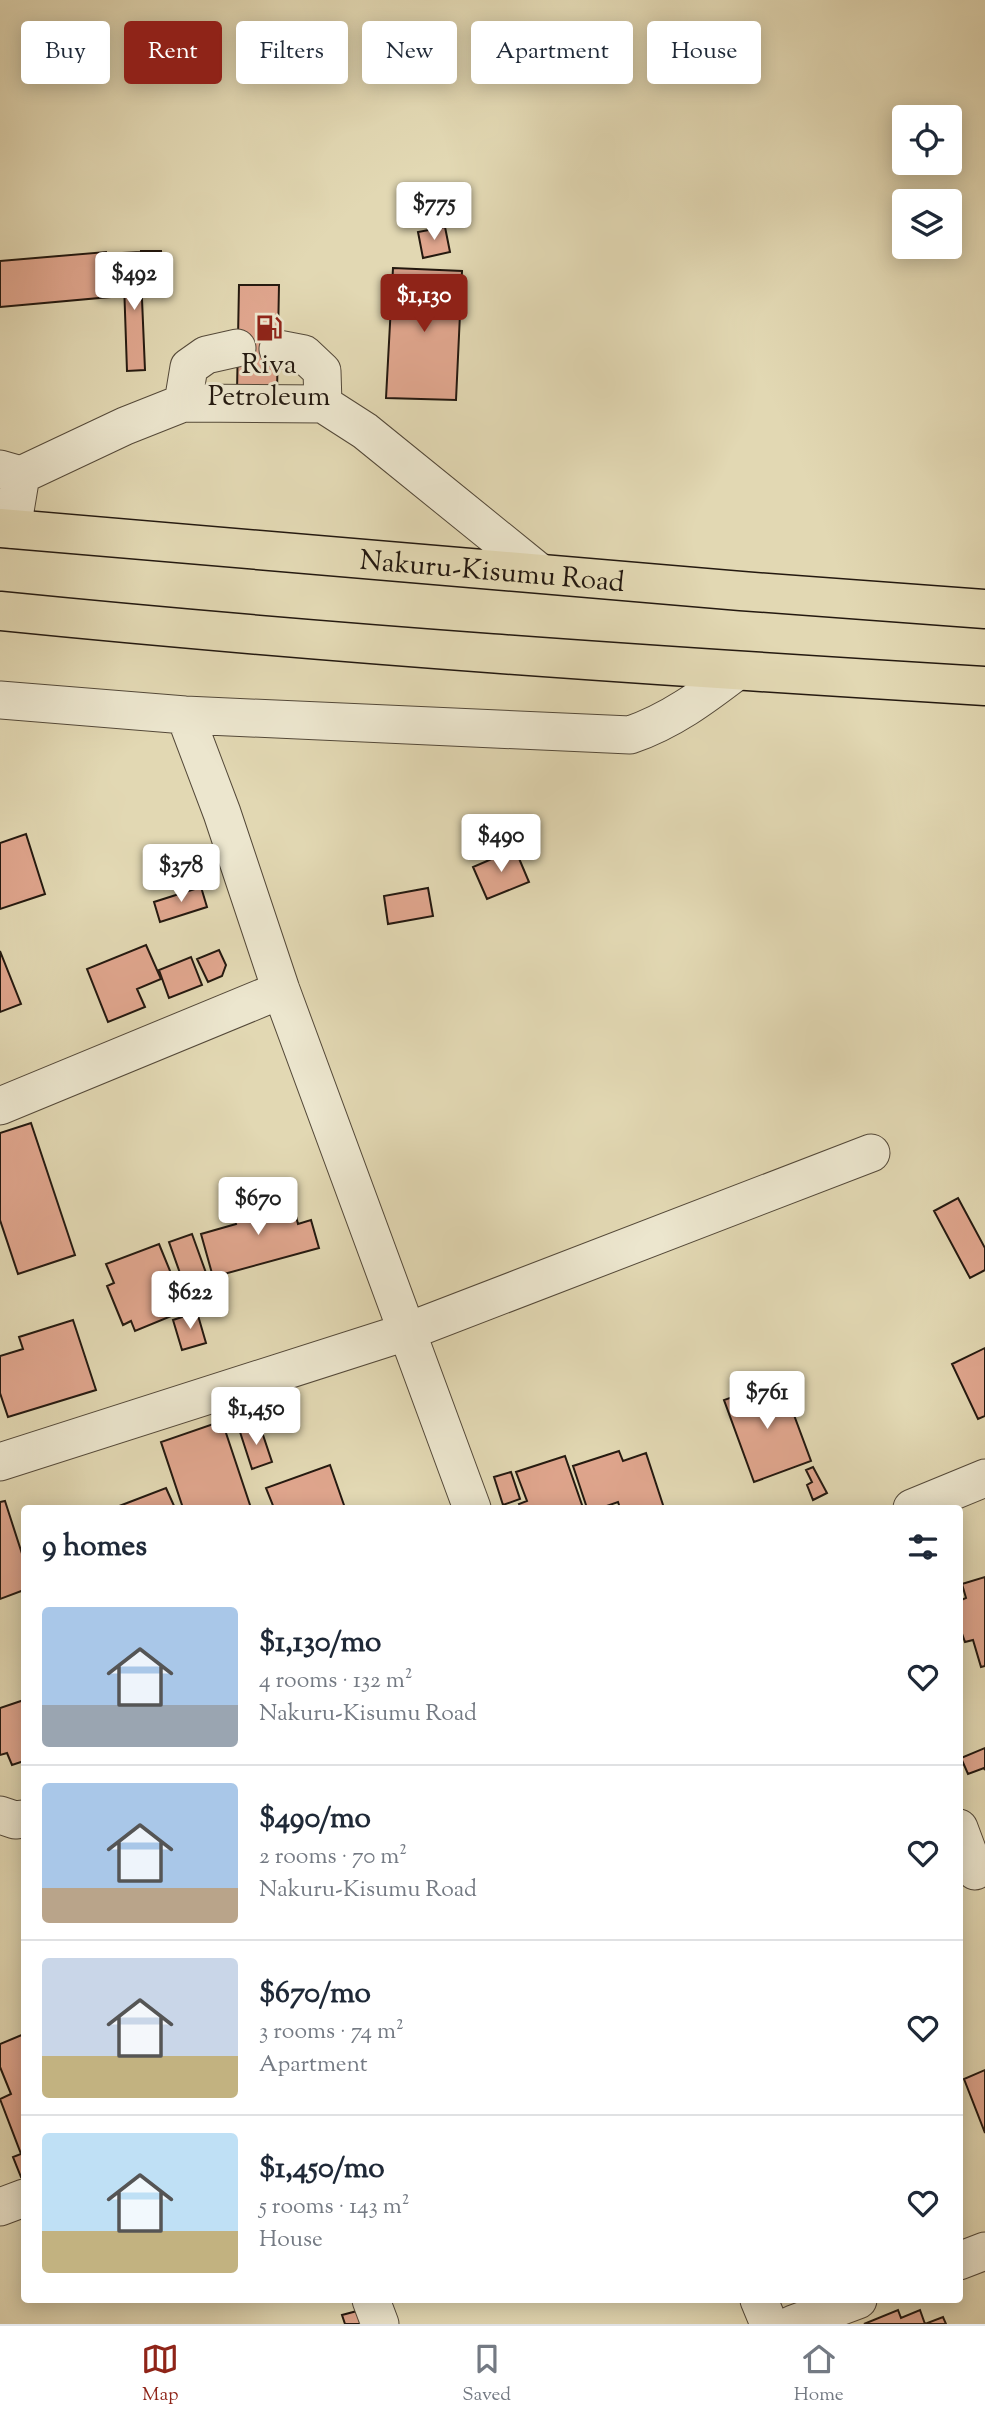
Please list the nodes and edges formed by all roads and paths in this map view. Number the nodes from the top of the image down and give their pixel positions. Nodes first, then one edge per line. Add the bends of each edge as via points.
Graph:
1 (237, 348) dead end
2 (278, 349) dead end
3 (183, 403) junction
4 (323, 404) junction
5 (10, 472) edge
6 (6, 529) edge
7 (539, 572) junction
8 (985, 609) edge
9 (0, 611) edge
10 (737, 671) junction
11 (985, 685) edge
12 (0, 700) edge
13 (185, 715) junction
14 (281, 990) junction
15 (0, 1106) edge
16 (871, 1153) dead end
17 (406, 1332) junction
18 (0, 1462) edge
19 (985, 1478) edge
20 (471, 1505) edge
21 (919, 1505) edge
22 (0, 1815) edge
23 (21, 1819) edge
24 (963, 1841) edge
25 (973, 1872) edge
26 (21, 2199) edge
27 (0, 2207) edge
28 (985, 2251) edge
29 (963, 2259) edge
30 (372, 2303) edge
31 (760, 2303) edge
32 (850, 2303) edge
33 (380, 2324) edge
34 (769, 2324) edge
35 (793, 2324) edge

1 - 3 street via 206,355 189,367
2 - 4 street via 304,354 322,371
3 - 4 street
3 - 5 street
4 - 7 street via 365,431
5 - 6 street
6 - 7 highway, Nakuru-Kisumu Road
7 - 8 highway, Nakuru-Kisumu Road
9 - 10 highway
10 - 11 highway
10 - 13 street via 684,710 630,735
12 - 13 street
13 - 14 street
14 - 15 street
14 - 17 street
16 - 17 street
17 - 18 street
17 - 20 street
19 - 21 street
22 - 23 street
24 - 25 street
26 - 27 street
28 - 29 street
30 - 33 street
31 - 34 street
32 - 35 street

